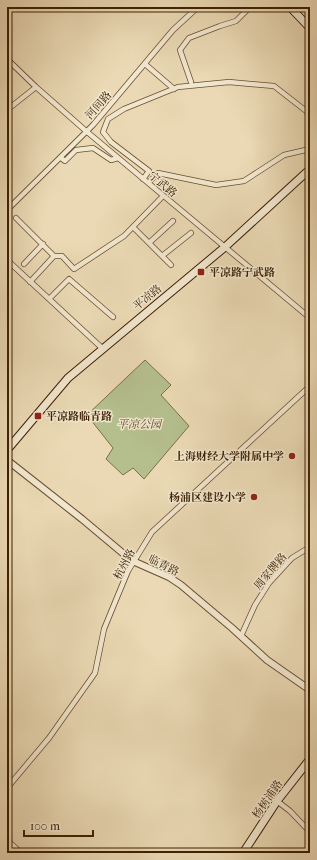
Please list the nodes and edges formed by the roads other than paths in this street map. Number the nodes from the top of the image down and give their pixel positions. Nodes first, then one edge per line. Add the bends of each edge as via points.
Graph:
1 (198, 7) edge
2 (250, 7) edge
3 (290, 7) edge
4 (310, 28) edge
5 (7, 59) edge
6 (145, 64) junction
7 (191, 82) dead end
8 (36, 87) junction
9 (174, 89) junction
10 (7, 110) edge
11 (310, 114) edge
12 (86, 132) junction
13 (310, 149) edge
14 (61, 158) junction
15 (118, 158) junction
16 (310, 169) edge
17 (143, 179) junction
18 (148, 183) junction
19 (163, 196) junction
20 (7, 210) edge
21 (16, 218) dead end
22 (173, 220) dead end
23 (133, 227) junction
24 (191, 233) dead end
25 (149, 243) junction
26 (43, 244) junction
27 (225, 247) junction
28 (54, 256) junction
29 (162, 256) junction
30 (7, 260) edge
31 (24, 264) dead end
32 (171, 266) dead end
33 (30, 282) junction
34 (49, 299) junction
35 (113, 317) dead end
36 (310, 318) edge
37 (102, 348) junction
38 (310, 386) edge
39 (7, 450) edge
40 (7, 460) edge
41 (310, 547) edge
42 (135, 562) junction
43 (241, 636) junction
44 (310, 690) edge
45 (310, 759) edge
46 (7, 788) edge
47 (278, 801) junction
48 (310, 832) edge
49 (7, 840) edge
50 (21, 853) edge
51 (243, 853) edge

1 - 6 street, 河间路 via 173,30
2 - 7 street via 236,21 188,38 180,50
3 - 4 main road
5 - 8 street, 宁武路
6 - 9 street
6 - 12 street, 河间路
8 - 10 street
8 - 12 street, 宁武路
9 - 11 street via 229,82 274,86
9 - 17 street via 124,109 108,119 105,126 103,132 111,142 149,171
12 - 14 street, 河间路
12 - 15 street, 宁武路
13 - 18 street via 284,155 244,181 216,185 158,173
14 - 15 street via 65,161 76,150 93,148 111,160
14 - 20 street, 河间路
15 - 17 street, 宁武路
16 - 27 main road, 平凉路
17 - 18 street, 宁武路
18 - 19 street, 宁武路
19 - 23 street
19 - 27 street, 宁武路
21 - 26 street
22 - 25 street
23 - 25 street
23 - 28 street via 124,236 74,269 62,256
24 - 29 street
25 - 29 street
26 - 28 street
26 - 31 street
27 - 36 street, 宁武路
27 - 37 main road, 平凉路
28 - 33 street
29 - 32 street
30 - 33 street
33 - 34 street
34 - 35 street via 69,279
34 - 37 street
37 - 39 main road, 平凉路 via 68,378
38 - 42 street, 杭州路 via 152,532
40 - 42 street, 临青路
41 - 43 street, 周家牌路 via 292,558 269,583 255,605
42 - 43 street, 临青路 via 181,585
42 - 46 street, 杭州路 via 128,571 104,630 95,673 49,738
43 - 44 street, 临青路 via 267,660
45 - 47 main road, 杨树浦路
47 - 48 street
47 - 51 main road, 杨树浦路
49 - 50 street

